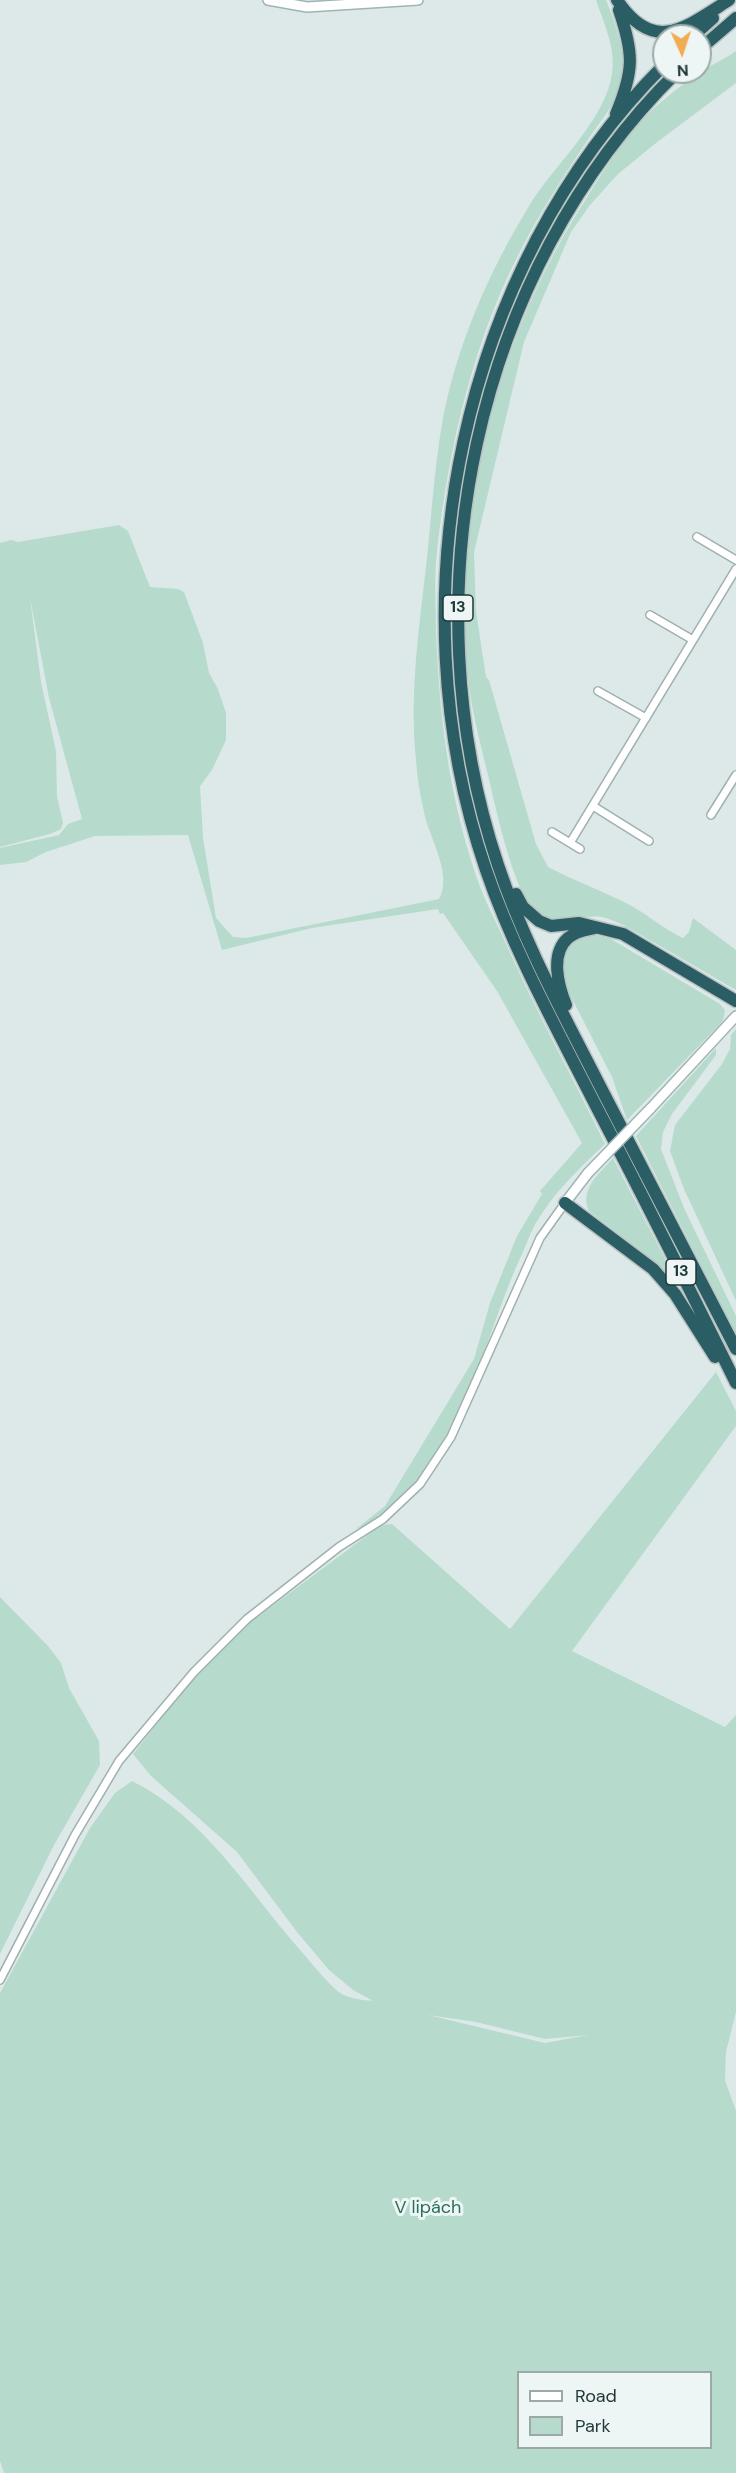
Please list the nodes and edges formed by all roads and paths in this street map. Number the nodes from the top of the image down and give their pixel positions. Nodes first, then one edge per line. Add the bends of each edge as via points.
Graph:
1 (268, 0) edge
2 (418, 0) edge
3 (617, 0) edge
4 (729, 0) edge
5 (735, 0) edge
6 (736, 18) edge
7 (707, 24) edge
8 (712, 39) edge
9 (652, 79) edge
10 (666, 84) edge
11 (611, 125) junction
12 (698, 537) dead end
13 (736, 560) edge
14 (736, 569) edge
15 (650, 615) dead end
16 (693, 640) junction
17 (598, 691) dead end
18 (465, 717) junction
19 (645, 718) junction
20 (736, 775) edge
21 (593, 806) junction
22 (711, 815) dead end
23 (552, 832) dead end
24 (649, 841) dead end
25 (570, 843) junction
26 (580, 849) dead end
27 (598, 927) junction
28 (736, 1001) edge
29 (736, 1016) edge
30 (617, 1118) junction
31 (565, 1203) junction
32 (736, 1349) edge
33 (736, 1385) edge
34 (0, 1980) edge

1 - 2 street via 307,7
3 - 4 highway via 628,17 640,26 666,33 679,31
3 - 11 highway via 630,65 629,80
5 - 7 highway
6 - 8 highway
9 - 11 highway, 13
10 - 18 highway, 13 via 625,130 561,224 523,298 498,367 471,472 461,544 458,618
11 - 33 highway, 13 via 548,219 511,293 484,365 451,507 445,599 448,693 473,830 511,935
12 - 13 street
14 - 16 street
15 - 16 street
16 - 19 street
17 - 19 street
18 - 27 highway via 506,864 523,907 551,926 579,923
18 - 30 highway, 13 via 484,817 509,897
19 - 21 street
20 - 22 street
21 - 24 street
21 - 25 street
23 - 25 street
25 - 26 street
27 - 28 highway via 623,934
27 - 30 highway via 569,938 562,946 557,969 565,1001 608,1086
29 - 31 street, bridge via 588,1173
30 - 32 highway, 13
31 - 33 highway via 652,1269 675,1294
31 - 34 street via 540,1238 451,1437 420,1484 383,1520 339,1547 247,1619 194,1672 119,1761 75,1834

